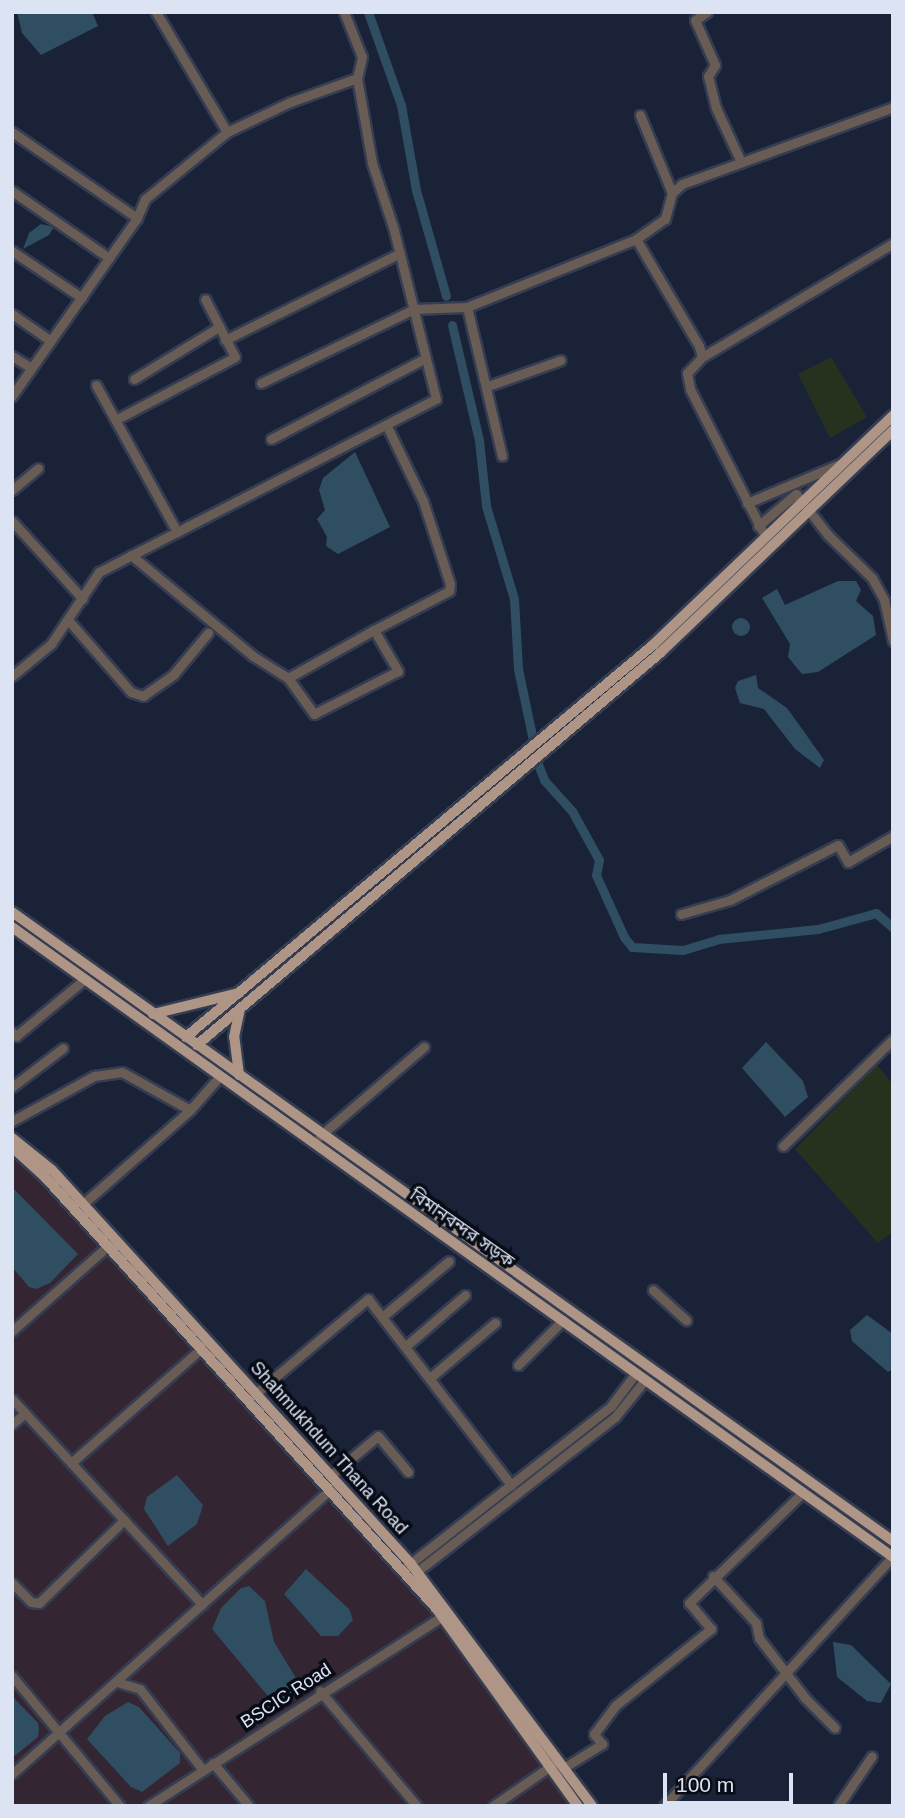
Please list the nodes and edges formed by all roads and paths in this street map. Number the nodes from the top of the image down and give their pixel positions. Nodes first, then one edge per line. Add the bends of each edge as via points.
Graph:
1 (156, 12) edge
2 (344, 12) edge
3 (707, 12) edge
4 (357, 78) junction
5 (893, 107) edge
6 (640, 115) dead end
7 (12, 132) edge
8 (227, 132) junction
9 (741, 162) junction
10 (12, 191) edge
11 (672, 193) junction
12 (137, 218) junction
13 (636, 239) junction
14 (893, 243) edge
15 (12, 251) edge
16 (400, 253) junction
17 (109, 258) junction
18 (82, 298) junction
19 (205, 299) dead end
20 (467, 307) junction
21 (414, 309) junction
22 (12, 314) edge
23 (219, 327) junction
24 (225, 340) junction
25 (51, 341) junction
26 (12, 356) edge
27 (702, 357) junction
28 (424, 359) junction
29 (561, 359) dead end
30 (31, 368) junction
31 (134, 379) dead end
32 (261, 383) dead end
33 (96, 385) dead end
34 (488, 386) junction
35 (12, 396) edge
36 (893, 416) edge
37 (117, 419) junction
38 (386, 424) junction
39 (893, 430) edge
40 (271, 439) dead end
41 (502, 456) dead end
42 (840, 464) junction
43 (38, 468) dead end
44 (12, 490) edge
45 (747, 503) junction
46 (805, 504) junction
47 (12, 521) edge
48 (762, 531) junction
49 (177, 532) junction
50 (131, 555) junction
51 (83, 599) junction
52 (69, 621) junction
53 (374, 630) junction
54 (208, 632) dead end
55 (893, 641) edge
56 (12, 676) edge
57 (288, 678) junction
58 (546, 743) junction
59 (525, 761) junction
60 (893, 836) edge
61 (12, 912) edge
62 (681, 914) dead end
63 (12, 927) edge
64 (85, 979) junction
65 (242, 992) junction
66 (240, 1009) junction
67 (153, 1014) junction
68 (12, 1032) edge
69 (186, 1037) junction
70 (893, 1039) edge
71 (197, 1045) junction
72 (425, 1047) dead end
73 (63, 1048) dead end
74 (239, 1076) junction
75 (219, 1077) junction
76 (12, 1087) edge
77 (190, 1110) junction
78 (12, 1121) edge
79 (320, 1136) junction
80 (12, 1138) edge
81 (783, 1146) dead end
82 (12, 1147) edge
83 (83, 1205) junction
84 (111, 1242) junction
85 (449, 1261) dead end
86 (653, 1290) dead end
87 (466, 1295) dead end
88 (382, 1317) junction
89 (562, 1320) junction
90 (686, 1320) dead end
91 (495, 1323) dead end
92 (12, 1331) edge
93 (204, 1345) junction
94 (407, 1346) junction
95 (518, 1364) dead end
96 (640, 1376) junction
97 (431, 1377) junction
98 (255, 1394) junction
99 (12, 1399) edge
100 (698, 1410) junction
101 (25, 1413) junction
102 (12, 1424) edge
103 (71, 1463) junction
104 (408, 1472) dead end
105 (332, 1484) junction
106 (511, 1485) junction
107 (803, 1492) junction
108 (124, 1520) junction
109 (893, 1541) edge
110 (892, 1557) edge
111 (410, 1571) junction
112 (713, 1576) junction
113 (12, 1583) edge
114 (202, 1604) junction
115 (443, 1616) junction
116 (788, 1672) junction
117 (12, 1676) edge
118 (117, 1682) junction
119 (320, 1691) junction
120 (835, 1728) dead end
121 (61, 1733) junction
122 (872, 1756) dead end
123 (213, 1763) junction
124 (552, 1765) junction
125 (565, 1767) junction
126 (202, 1769) junction
127 (12, 1773) edge
128 (120, 1806) edge
129 (148, 1806) edge
130 (249, 1806) edge
131 (417, 1806) edge
132 (493, 1806) edge
133 (578, 1806) edge
134 (592, 1806) edge
135 (664, 1806) edge
136 (838, 1806) edge

1 - 8 street
2 - 4 street via 362,57
3 - 9 street via 695,20 715,65 708,76 716,108
4 - 8 street via 290,102
4 - 16 street via 372,163
5 - 9 street
6 - 11 street
7 - 12 street
8 - 12 street via 145,199
9 - 11 street via 682,184
10 - 17 street
11 - 13 street via 664,219
12 - 17 street
13 - 20 street
13 - 27 street
14 - 27 street
15 - 18 street
16 - 21 street
16 - 24 street
17 - 18 street
18 - 25 street
19 - 23 street
20 - 21 street
20 - 34 street
21 - 28 street
21 - 32 street
22 - 25 street
23 - 24 street
23 - 31 street
24 - 37 street via 235,357
25 - 30 street
26 - 30 street
27 - 45 street via 687,373 690,389
28 - 38 street via 436,399
28 - 40 street
29 - 34 street
30 - 35 street
33 - 37 street
34 - 41 street
36 - 42 main road
37 - 49 street
38 - 49 street
38 - 53 street via 423,501 450,584 449,591
39 - 46 main road
42 - 45 street
42 - 46 main road
43 - 44 street
45 - 48 street
46 - 48 main road
46 - 55 street via 872,578 884,600
46 - 58 main road via 660,653
47 - 51 street
48 - 58 main road via 653,645
49 - 50 street
50 - 51 street via 99,572
50 - 57 street
51 - 52 street
52 - 54 street via 131,692 144,696 173,675
52 - 56 street
53 - 57 street
53 - 57 street via 399,668 393,674 314,714
58 - 59 main road
59 - 65 main road
59 - 66 main road
60 - 62 street via 848,862 838,845 730,900
61 - 67 main road, বিমানবন্দর সড়ক
63 - 64 main road, বিমানবন্দর সড়ক
64 - 68 street via 16,1036
64 - 75 main road, বিমানবন্দর সড়ক
65 - 67 main road
65 - 69 main road
66 - 71 main road
66 - 74 main road via 234,1062
67 - 69 main road, বিমানবন্দর সড়ক
69 - 71 main road, বিমানবন্দর সড়ক
70 - 81 street
71 - 74 main road, বিমানবন্দর সড়ক
72 - 79 street
73 - 76 street
74 - 79 main road, বিমানবন্দর সড়ক
75 - 77 street
75 - 89 main road, বিমানবন্দর সড়ক
77 - 78 street via 122,1073 94,1076
77 - 83 street
79 - 100 main road, বিমানবন্দর সড়ক
80 - 83 main road, Shahmukhdum Thana Road via 52,1170
82 - 84 main road, Shahmukhdum Thana Road
83 - 84 main road, Shahmukhdum Thana Road
84 - 92 street
84 - 93 main road, Shahmukhdum Thana Road
85 - 88 street
86 - 90 street
87 - 94 street
88 - 94 street
88 - 98 street via 368,1299
89 - 95 street
89 - 96 main road, বিমানবন্দর সড়ক
91 - 97 street
93 - 98 main road, Shahmukhdum Thana Road
93 - 103 street
93 - 105 main road, Shahmukhdum Thana Road
94 - 97 street
96 - 100 main road, বিমানবন্দর সড়ক
96 - 106 street via 611,1406
96 - 111 street via 615,1417
97 - 106 street
98 - 105 main road, Shahmukhdum Thana Road
99 - 101 street
100 - 107 main road, বিমানবন্দর সড়ক
100 - 109 main road, বিমানবন্দর সড়ক
101 - 102 street
101 - 103 street
103 - 108 street
104 - 105 street via 378,1436
105 - 111 main road, Shahmukhdum Thana Road
105 - 114 street
106 - 111 street
107 - 110 main road, বিমানবন্দর সড়ক
107 - 112 street
108 - 113 street via 39,1603 30,1602
108 - 114 street
110 - 116 street
111 - 115 main road, Shahmukhdum Thana Road
111 - 125 main road, Shahmukhdum Thana Road
112 - 116 street via 756,1623 759,1638
112 - 125 street via 689,1603 711,1629 616,1705 593,1734 602,1744
114 - 118 street
115 - 119 street, BSCIC Road
115 - 124 main road, Shahmukhdum Thana Road
116 - 120 street via 825,1722
116 - 135 street
117 - 121 street
118 - 121 street
118 - 126 street via 140,1689
119 - 123 street, BSCIC Road
119 - 131 street
121 - 127 street
121 - 128 street
122 - 136 street
123 - 126 street, BSCIC Road
123 - 130 street
124 - 132 street
124 - 133 main road, Shahmukhdum Thana Road
125 - 134 main road, Shahmukhdum Thana Road
126 - 129 street, BSCIC Road

